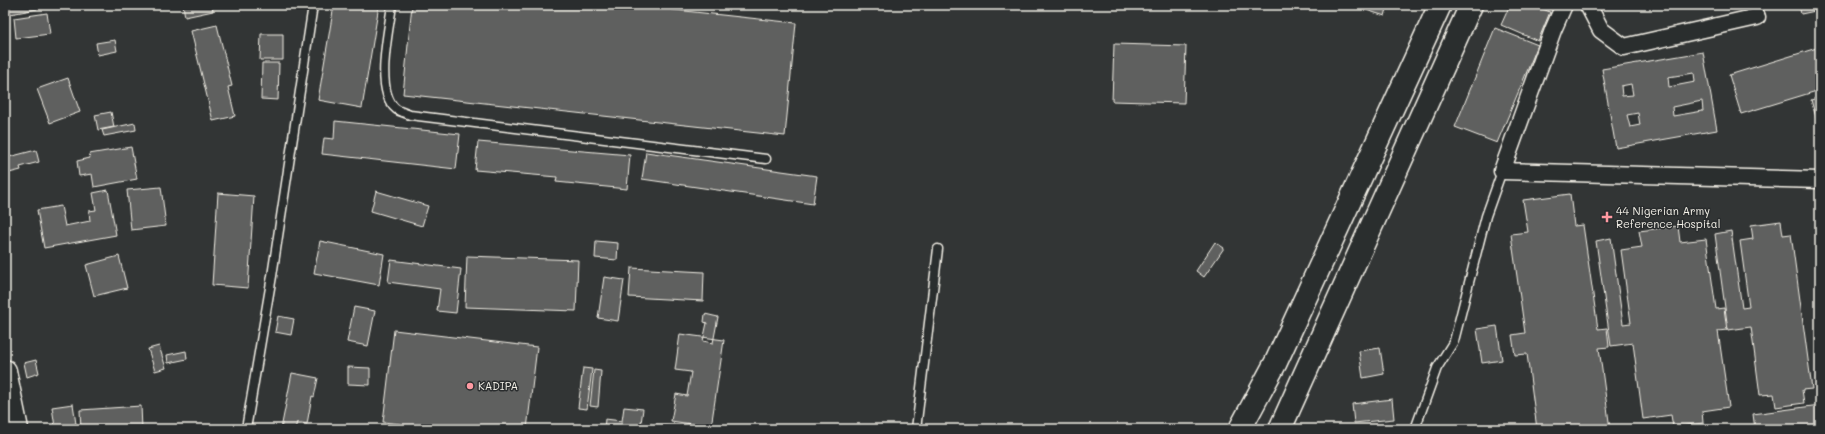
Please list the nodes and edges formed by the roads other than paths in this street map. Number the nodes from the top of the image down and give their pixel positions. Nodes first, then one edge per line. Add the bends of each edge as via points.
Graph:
1 (313, 5) edge
2 (392, 5) edge
3 (1440, 5) edge
4 (1471, 5) edge
5 (1564, 5) edge
6 (1588, 5) edge
7 (1757, 17) dead end
8 (766, 159) dead end
9 (1502, 171) junction
10 (1820, 181) edge
11 (938, 249) dead end
12 (5, 371) edge
13 (17, 429) edge
14 (246, 429) edge
15 (916, 429) edge
16 (1240, 429) edge
17 (1280, 429) edge
18 (1416, 429) edge

1 - 14 lane
2 - 8 lane via 383,75 386,94 396,109 410,115
3 - 16 street via 1276,362
4 - 17 street
5 - 9 street
6 - 7 street via 1600,30 1624,47
9 - 10 street
9 - 18 lane via 1486,216 1454,341 1437,368
11 - 15 lane
12 - 13 street

